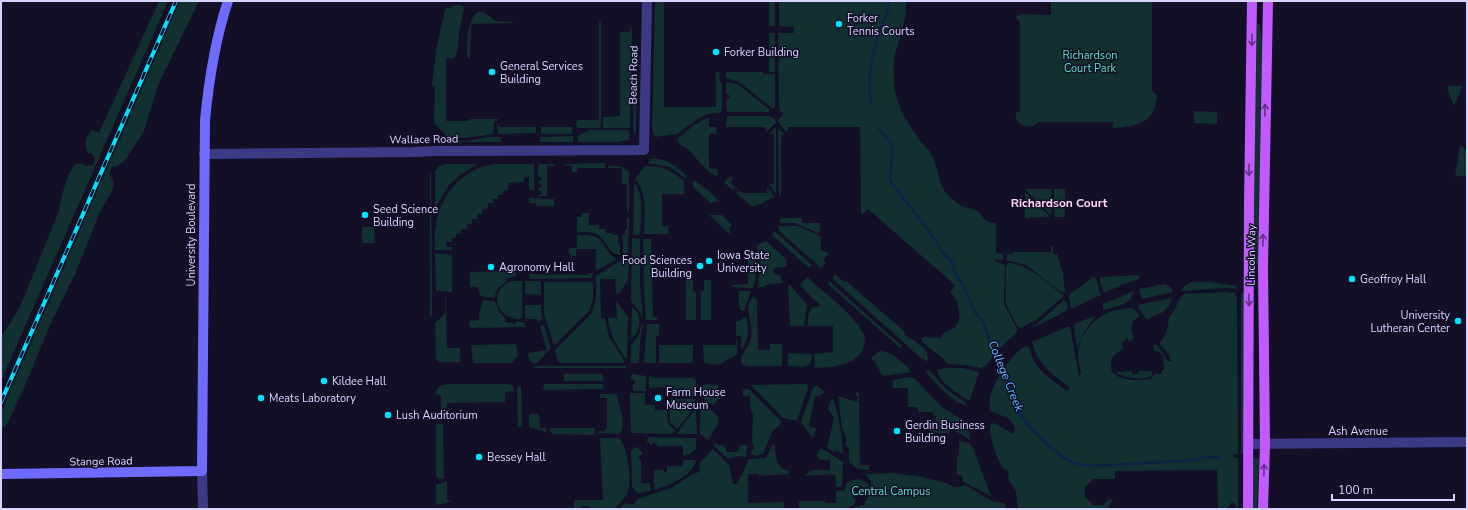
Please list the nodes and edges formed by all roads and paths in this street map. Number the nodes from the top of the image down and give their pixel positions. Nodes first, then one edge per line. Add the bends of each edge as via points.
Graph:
1 (228, 1) edge
2 (647, 1) edge
3 (1252, 1) edge
4 (1268, 1) edge
5 (644, 150) joint
6 (204, 154) junction
7 (1467, 442) edge
8 (1249, 444) junction
9 (1265, 444) junction
10 (202, 471) junction
11 (1, 474) edge
12 (203, 509) edge
13 (1248, 509) edge
14 (1263, 509) edge

1 - 6 main road, University Boulevard via 209,79
2 - 5 street, Beach Road
3 -> 8 main road, Lincoln Way
9 -> 4 main road, Lincoln Way via 1263,267
5 - 6 street, Wallace Road
6 - 10 main road, University Boulevard
7 - 9 street, Ash Avenue
8 - 9 street, Ash Avenue
8 - 13 main road, Lincoln Way
14 -> 9 main road, Lincoln Way
10 - 11 main road, Stange Road
10 - 12 street

